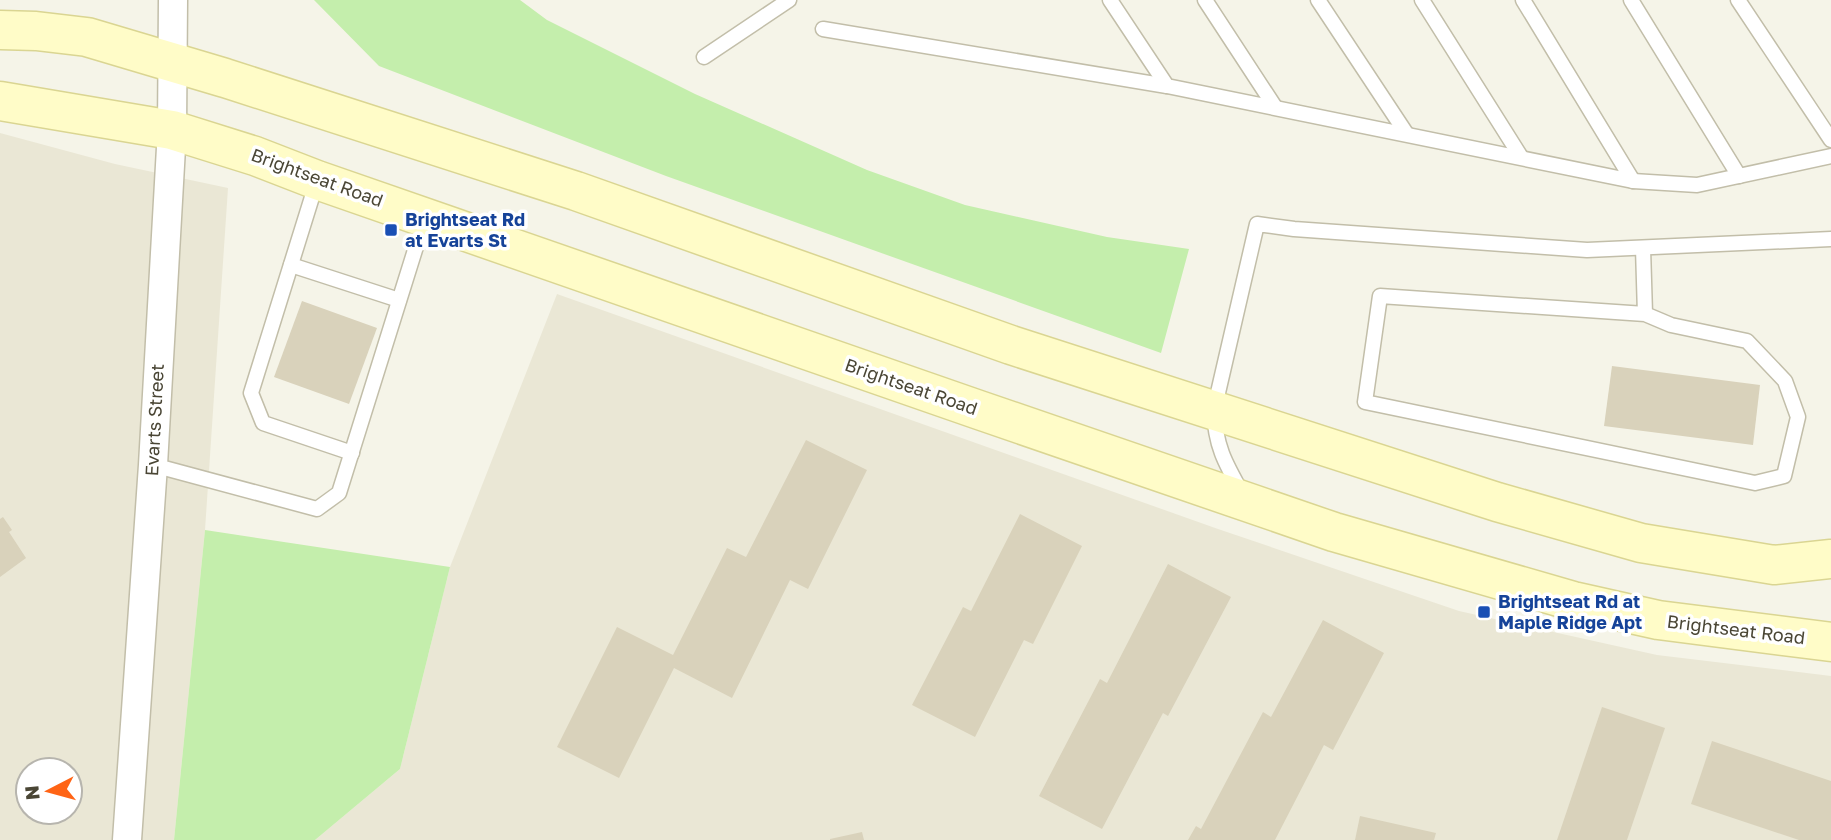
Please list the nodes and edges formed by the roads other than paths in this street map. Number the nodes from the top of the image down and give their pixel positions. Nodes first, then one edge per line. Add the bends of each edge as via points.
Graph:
1 (173, 0) edge
2 (789, 0) edge
3 (1110, 0) edge
4 (1205, 0) edge
5 (1318, 0) edge
6 (1423, 0) edge
7 (1523, 0) edge
8 (1631, 0) edge
9 (1738, 0) edge
10 (823, 29) dead end
11 (0, 30) edge
12 (704, 57) dead end
13 (173, 62) junction
14 (1167, 86) junction
15 (0, 101) edge
16 (1275, 107) junction
17 (172, 130) junction
18 (1406, 133) junction
19 (1831, 140) edge
20 (1831, 156) edge
21 (1521, 157) junction
22 (1739, 176) junction
23 (317, 180) junction
24 (1633, 181) junction
25 (425, 217) junction
26 (1830, 240) edge
27 (1643, 248) junction
28 (291, 265) junction
29 (400, 300) junction
30 (1645, 314) junction
31 (1213, 410) junction
32 (352, 453) junction
33 (153, 465) junction
34 (1247, 502) junction
35 (1831, 559) edge
36 (1831, 642) edge
37 (127, 840) edge

1 - 13 street, Evarts Street
2 - 12 lane
3 - 14 lane
4 - 16 lane
5 - 18 lane
6 - 21 lane
7 - 24 lane
8 - 22 lane
9 - 19 lane
10 - 14 lane
11 - 13 street via 87,37
13 - 17 street, Evarts Street
13 - 31 street via 576,191 1012,345
14 - 16 lane
15 - 17 street, Brightseat Road
16 - 18 lane
17 - 23 street, Brightseat Road
17 - 33 street, Evarts Street
18 - 21 lane
20 - 22 lane
21 - 24 lane
22 - 24 lane via 1697,185
23 - 25 street, Brightseat Road
23 - 28 lane
25 - 29 lane
25 - 34 street, Brightseat Road
26 - 27 lane
27 - 30 lane
27 - 31 lane via 1573,249 1257,223
28 - 29 lane
28 - 32 lane via 251,393 263,423
29 - 32 lane
30 - 30 lane via 1671,325 1748,341 1785,381 1798,416 1784,476 1755,483 1365,402 1380,296
31 - 34 lane via 1215,437
31 - 35 street via 1497,502 1641,543 1774,565
32 - 33 lane via 339,493 317,509
33 - 37 street, Evarts Street
34 - 36 street, Brightseat Road via 1573,601 1658,620

